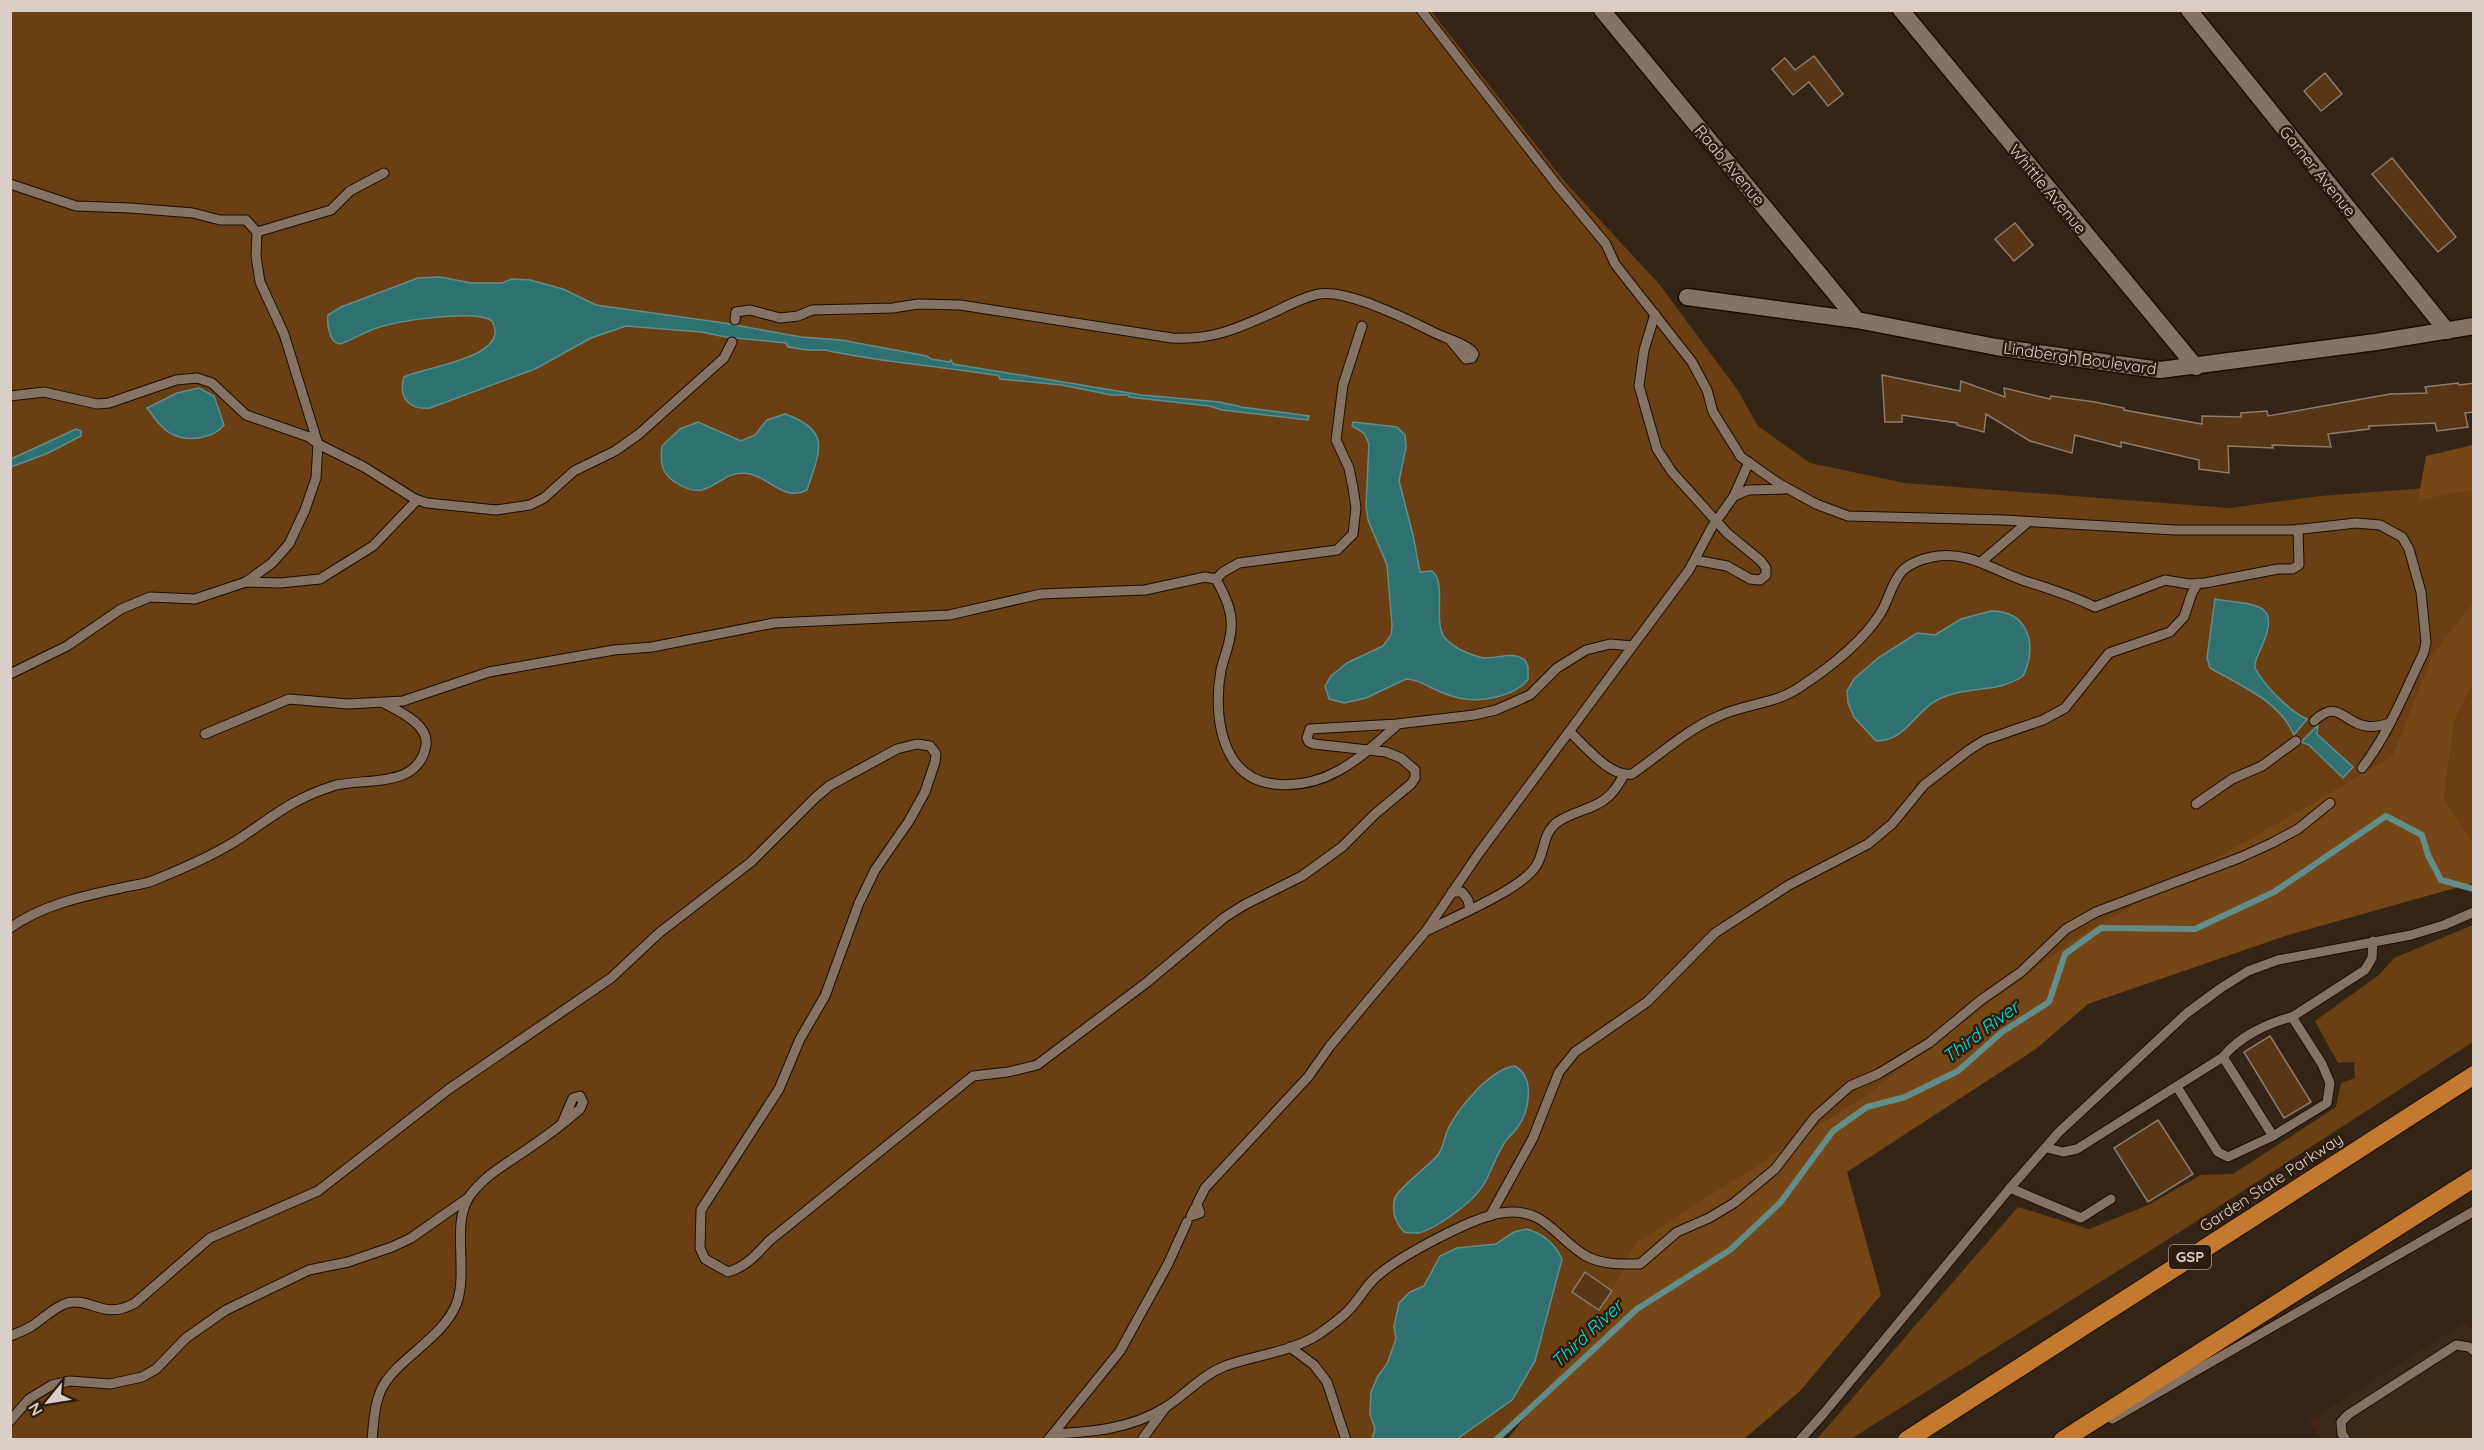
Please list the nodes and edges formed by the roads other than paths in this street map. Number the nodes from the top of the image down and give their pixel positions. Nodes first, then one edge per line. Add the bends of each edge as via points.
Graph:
1 (1421, 10) edge
2 (1602, 10) edge
3 (1900, 10) edge
4 (2189, 10) edge
5 (384, 173) dead end
6 (10, 184) edge
7 (257, 231) junction
8 (1687, 297) dead end
9 (1655, 314) junction
10 (735, 320) dead end
11 (1857, 320) junction
12 (1362, 326) dead end
13 (2474, 326) edge
14 (2447, 331) junction
15 (1451, 341) dead end
16 (732, 342) dead end
17 (2196, 367) junction
18 (10, 396) edge
19 (318, 444) junction
20 (1749, 462) junction
21 (1787, 489) junction
22 (1734, 496) junction
23 (417, 500) junction
24 (1716, 521) junction
25 (2028, 522) junction
26 (2298, 529) junction
27 (1695, 560) junction
28 (1981, 562) junction
29 (1216, 579) junction
30 (246, 582) junction
31 (2198, 583) junction
32 (1632, 645) junction
33 (10, 674) edge
34 (384, 703) junction
35 (2314, 721) dead end
36 (2390, 723) junction
37 (1397, 724) junction
38 (1570, 732) junction
39 (205, 734) dead end
40 (2296, 741) dead end
41 (1369, 749) junction
42 (2362, 768) dead end
43 (1624, 776) junction
44 (2330, 803) dead end
45 (2196, 804) dead end
46 (1452, 892) junction
47 (1470, 910) junction
48 (2469, 914) edge
49 (10, 928) edge
50 (1426, 931) junction
51 (2373, 941) junction
52 (2292, 1017) junction
53 (2223, 1058) junction
54 (2474, 1075) edge
55 (2177, 1087) junction
56 (563, 1121) dead end
57 (2273, 1136) junction
58 (2047, 1148) junction
59 (2474, 1178) edge
60 (2010, 1188) junction
61 (468, 1198) junction
62 (2111, 1199) dead end
63 (1195, 1208) dead end
64 (2474, 1211) edge
65 (1490, 1216) junction
66 (1187, 1222) dead end
67 (10, 1336) edge
68 (1309, 1340) junction
69 (1290, 1347) junction
70 (2474, 1351) edge
71 (1314, 1365) junction
72 (1165, 1407) junction
73 (10, 1421) edge
74 (1050, 1437) edge
75 (1143, 1438) edge
76 (372, 1440) edge
77 (1346, 1440) edge
78 (1800, 1440) edge
79 (1907, 1440) edge
80 (2063, 1440) edge
81 (2076, 1440) edge
82 (2346, 1440) edge

1 - 9 lane via 1606,244 1615,264
2 - 11 street, Raab Avenue
3 - 17 street, Whittle Avenue
4 - 14 street, Garner Avenue
5 - 7 lane via 350,191 331,210
6 - 7 lane via 76,206 246,220
7 - 19 lane via 260,282 284,334
8 - 11 street, Lindbergh Boulevard
9 - 20 lane via 1692,362 1713,412
9 - 24 lane via 1640,372 1644,409 1657,449
10 - 15 lane via 736,312 746,310 780,318 812,310 940,304 1193,339 1222,333 1309,297 1333,294 1402,317
11 - 17 street, Lindbergh Boulevard via 2113,365 2160,370
12 - 29 lane via 1343,385 1336,440 1353,488 1353,534 1337,550 1239,563
13 - 14 street, Lindbergh Boulevard
14 - 17 street, Lindbergh Boulevard
16 - 23 lane via 724,358 639,434 574,471 544,498 530,505 496,510
18 - 19 lane via 44,392 109,403 176,380 197,378 212,384 246,416 309,437
19 - 23 lane
19 - 30 lane via 316,478 289,544
20 - 21 lane
20 - 22 lane
21 - 22 lane via 1756,489
21 - 25 lane via 1848,516
22 - 24 lane
23 - 30 lane via 373,546 320,579
24 - 27 lane
24 - 27 lane via 1761,561 1766,575 1760,580 1750,579 1727,566
25 - 26 lane via 2175,530
25 - 28 lane
26 - 31 lane via 2299,565 2292,569
26 - 36 lane via 2356,523 2380,525 2402,537 2409,549 2421,592 2426,642
27 - 32 lane
28 - 31 lane via 2095,607 2165,580
28 - 43 lane via 1945,554 1921,559 1905,568 1867,631 1800,687 1788,695 1718,716 1690,730
29 - 34 lane via 1205,577 1115,593 1041,594 949,615 763,625 489,672 431,693
29 - 41 lane via 1231,611 1232,632 1221,672 1218,722 1223,741 1240,767 1270,783 1305,783 1340,771
30 - 33 lane via 195,599 150,597 121,609 67,646
31 - 65 lane via 2184,617 2170,632 2109,652 2065,708 1969,750 1924,785 1892,824 1868,844 1789,885 1715,933 1647,1002 1575,1052 1559,1072 1533,1138
32 - 37 lane via 1610,644 1586,650 1557,668 1530,695 1496,710
32 - 38 lane
34 - 39 lane via 289,699
34 - 49 lane via 419,726 426,736 421,758 408,772 389,780 337,785 300,798 202,859 150,882 63,902
35 - 36 lane via 2330,711 2366,727
36 - 42 lane
37 - 41 lane
37 - 41 lane via 1316,728 1307,733 1309,742 1314,744
38 - 43 lane via 1614,772
38 - 46 lane
40 - 45 lane via 2262,766
41 - 67 lane via 1401,758 1415,770 1415,778 1342,847 1302,876 1226,917 1037,1065 973,1076 737,1269 728,1272 705,1259 699,1242 701,1210 779,1089 800,1039 825,996 875,870 925,792 936,754 930,746 897,748 829,786 751,862 660,933 612,978 449,1089 318,1191 210,1238 124,1309 112,1311 68,1303
43 - 47 lane via 1602,802 1555,824 1536,866 1522,879
44 - 65 lane via 2298,829 2272,843 2096,912 2066,929 2021,972 1929,1043 1850,1086 1815,1117 1775,1169 1734,1203 1677,1232 1640,1264 1611,1264 1584,1255 1554,1227 1527,1213
46 - 47 lane via 1462,892
46 - 50 lane
47 - 50 lane
48 - 51 lane via 2411,935
50 - 63 lane via 1308,1077 1205,1188 1197,1204 1200,1213 1191,1216
51 - 52 lane via 2372,958 2365,970
51 - 58 lane via 2278,960 2248,971 2221,988 2187,1013 2081,1111
52 - 53 lane via 2272,1022 2230,1048
52 - 57 lane via 2330,1083 2327,1103
53 - 55 lane
53 - 57 lane
54 - 79 highway, Garden State Parkway / GSP
55 - 57 lane via 2218,1152 2228,1156
55 - 58 lane via 2077,1149 2063,1152
56 - 61 lane via 573,1098 580,1095 580,1109 483,1180
58 - 60 lane
59 - 80 highway
60 - 62 lane via 2081,1218
60 - 78 lane
61 - 73 lane via 392,1247 309,1270 226,1310 186,1338 156,1369 142,1377 110,1384 70,1381 52,1385 29,1399
61 - 76 lane via 456,1306 439,1330 385,1383 376,1408
64 - 81 lane
65 - 68 lane via 1428,1243 1385,1269 1348,1311
66 - 74 lane via 1120,1351
68 - 69 lane
68 - 71 lane via 1307,1351
69 - 71 lane
69 - 72 lane via 1224,1367
70 - 82 lane via 2456,1345 2349,1414 2341,1422
71 - 77 lane via 1327,1382
72 - 74 lane via 1107,1430
72 - 75 lane

